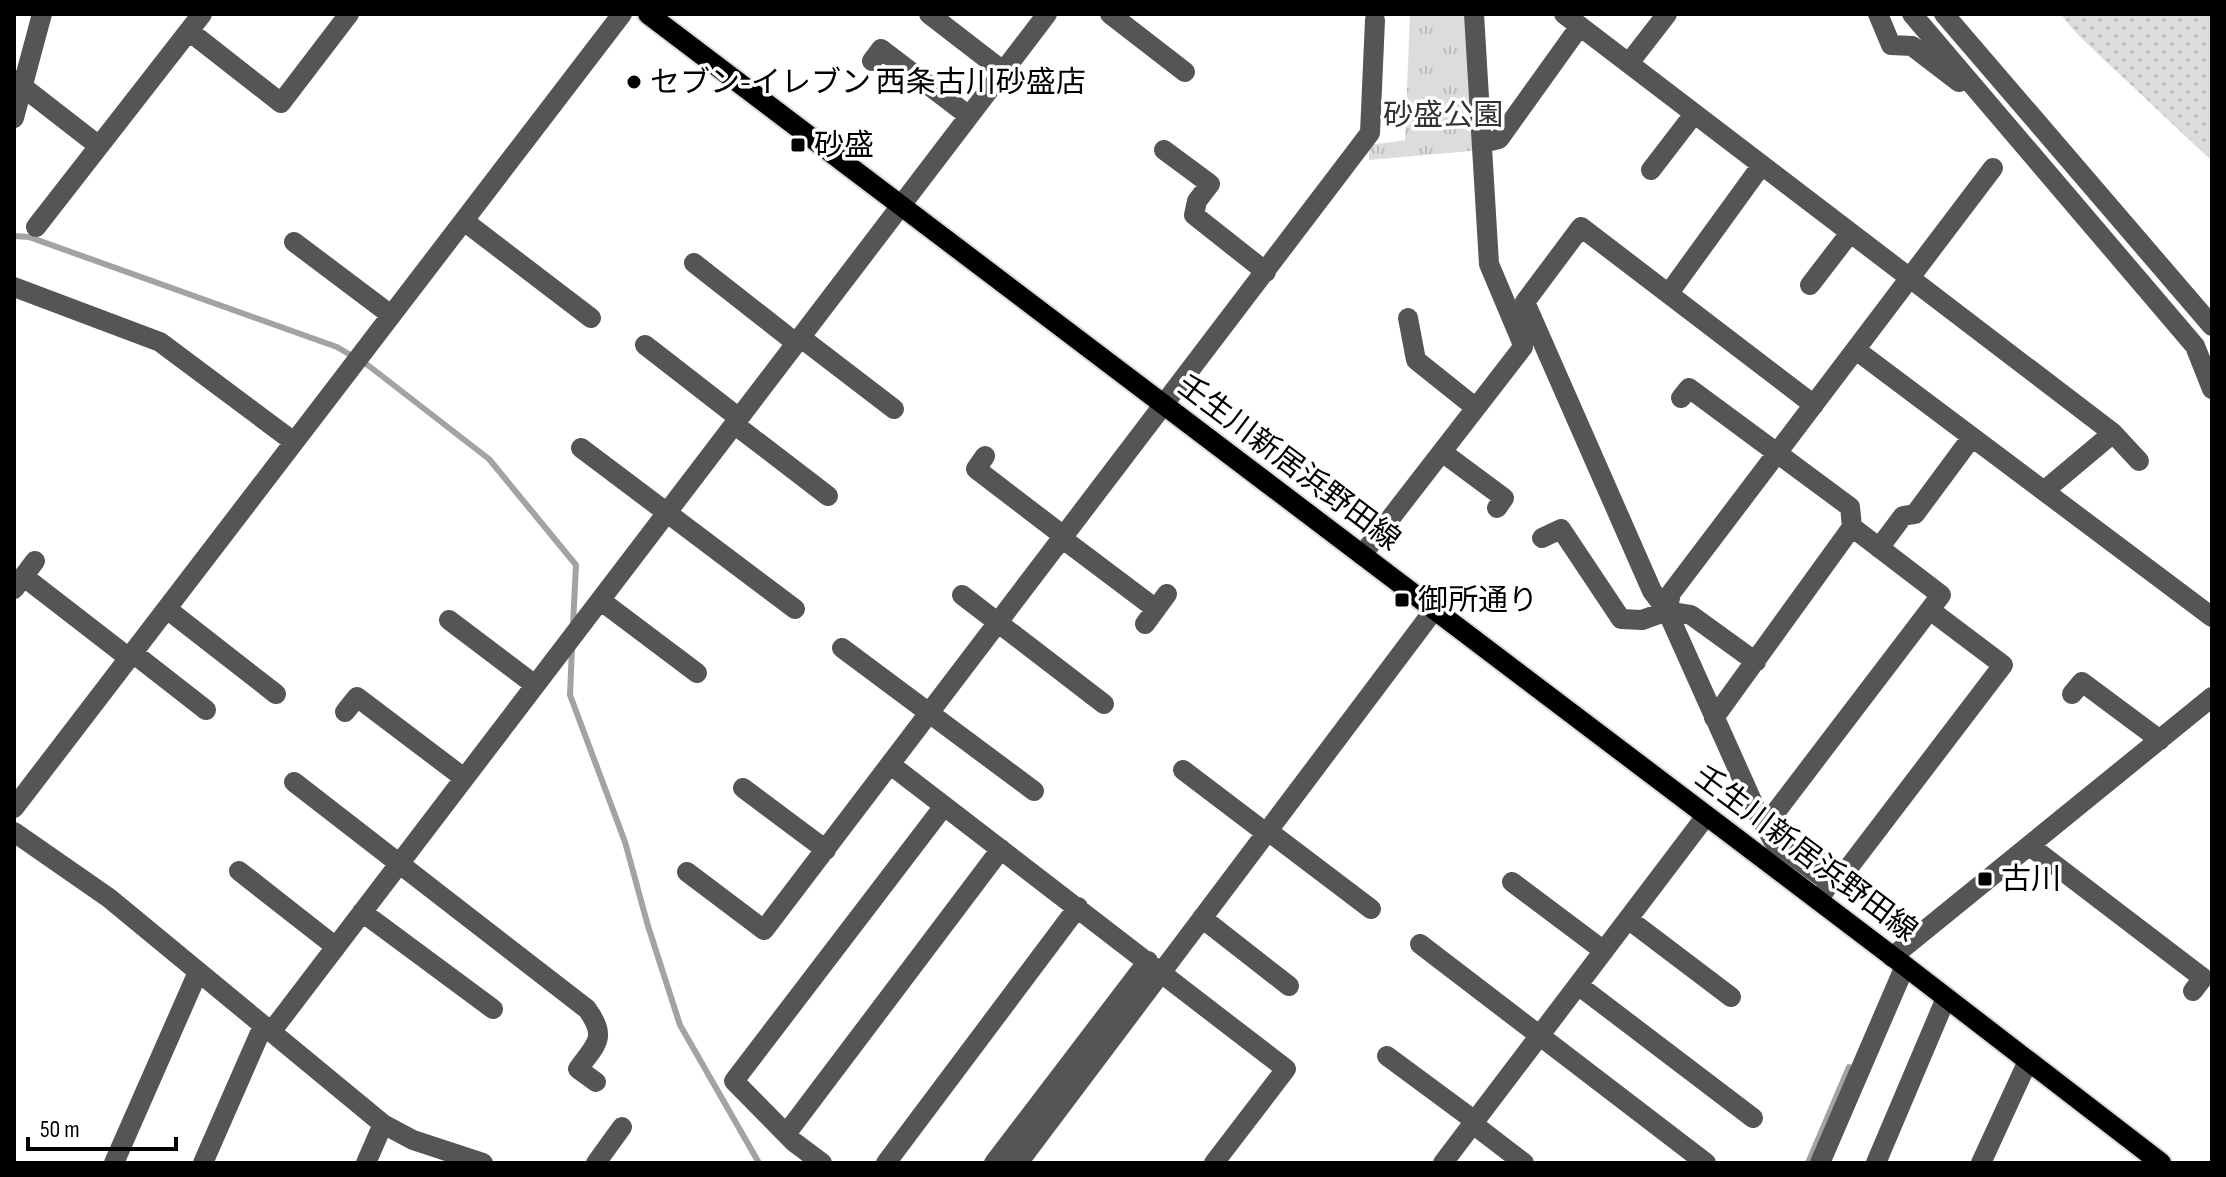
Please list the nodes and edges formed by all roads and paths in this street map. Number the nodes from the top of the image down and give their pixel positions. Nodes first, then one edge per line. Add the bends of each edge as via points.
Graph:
1 (42, 14) edge
2 (202, 14) edge
3 (349, 14) edge
4 (622, 14) edge
5 (648, 14) edge
6 (929, 14) edge
7 (1047, 14) edge
8 (1110, 14) edge
9 (1474, 14) edge
10 (1667, 14) edge
11 (1878, 14) edge
12 (1912, 14) edge
13 (1944, 14) edge
14 (1375, 20) dead end
15 (1572, 20) edge
16 (189, 31) junction
17 (872, 61) dead end
18 (1629, 63) junction
19 (1003, 71) junction
20 (1185, 72) dead end
21 (18, 83) edge
22 (1991, 106) junction
23 (1694, 114) junction
24 (969, 116) junction
25 (14, 118) edge
26 (1489, 143) junction
27 (99, 146) junction
28 (1164, 150) dead end
29 (1761, 166) junction
30 (1993, 168) dead end
31 (1651, 170) dead end
32 (901, 205) junction
33 (464, 221) junction
34 (36, 227) dead end
35 (1850, 233) junction
36 (294, 242) dead end
37 (694, 263) dead end
38 (1266, 272) junction
39 (1909, 279) junction
40 (1810, 285) dead end
41 (14, 287) edge
42 (1669, 293) junction
43 (391, 315) junction
44 (591, 318) dead end
45 (1408, 318) dead end
46 (2212, 326) edge
47 (1529, 336) junction
48 (798, 340) junction
49 (645, 345) dead end
50 (1856, 350) junction
51 (2212, 389) edge
52 (1681, 398) dead end
53 (1814, 405) junction
54 (1165, 406) junction
55 (1476, 408) junction
56 (894, 409) dead end
57 (737, 421) junction
58 (2113, 433) junction
59 (1972, 437) junction
60 (294, 442) junction
61 (581, 448) dead end
62 (1442, 452) junction
63 (1776, 454) junction
64 (985, 456) dead end
65 (2139, 461) dead end
66 (2044, 491) junction
67 (828, 496) dead end
68 (1497, 508) dead end
69 (667, 512) junction
70 (1852, 527) junction
71 (1064, 538) junction
72 (1542, 538) dead end
73 (1879, 548) junction
74 (1362, 555) junction
75 (24, 575) edge
76 (962, 595) dead end
77 (600, 600) junction
78 (167, 609) junction
79 (795, 609) dead end
80 (1156, 609) dead end
81 (1434, 610) junction
82 (1930, 610) junction
83 (1667, 611) junction
84 (2212, 617) edge
85 (449, 620) dead end
86 (999, 624) junction
87 (842, 648) dead end
88 (131, 656) junction
89 (1756, 662) junction
90 (697, 673) dead end
91 (535, 685) junction
92 (276, 694) dead end
93 (2072, 694) dead end
94 (2212, 697) edge
95 (1104, 704) dead end
96 (206, 710) dead end
97 (345, 712) dead end
98 (930, 713) junction
99 (1714, 718) junction
100 (2160, 740) junction
101 (891, 765) junction
102 (1183, 770) dead end
103 (464, 778) junction
104 (294, 782) dead end
105 (743, 788) dead end
106 (1034, 791) dead end
107 (944, 806) junction
108 (14, 808) edge
109 (1706, 816) junction
110 (1768, 823) junction
111 (14, 832) edge
112 (1267, 832) junction
113 (2030, 846) junction
114 (1001, 849) junction
115 (826, 850) junction
116 (400, 863) junction
117 (239, 871) dead end
118 (687, 872) dead end
119 (1512, 882) dead end
120 (1818, 900) junction
121 (1078, 907) junction
122 (1371, 909) dead end
123 (362, 912) junction
124 (1202, 918) junction
125 (1628, 919) junction
126 (1420, 944) dead end
127 (336, 947) junction
128 (1604, 951) junction
129 (1898, 961) junction
130 (1155, 966) junction
131 (198, 972) junction
132 (1578, 985) junction
133 (1289, 986) dead end
134 (2193, 991) dead end
135 (1731, 997) dead end
136 (1946, 998) junction
137 (493, 1009) dead end
138 (267, 1029) junction
139 (1539, 1036) junction
140 (1387, 1056) dead end
141 (2028, 1061) junction
142 (596, 1082) dead end
143 (1060, 1091) junction
144 (1753, 1118) dead end
145 (1474, 1122) junction
146 (383, 1124) junction
147 (622, 1127) dead end
148 (786, 1134) junction
149 (470, 1161) edge
150 (114, 1163) edge
151 (203, 1163) edge
152 (366, 1163) edge
153 (596, 1163) edge
154 (822, 1163) edge
155 (886, 1163) edge
156 (994, 1163) edge
157 (1018, 1163) edge
158 (1214, 1163) edge
159 (1443, 1163) edge
160 (1524, 1163) edge
161 (1706, 1163) edge
162 (1820, 1163) edge
163 (1876, 1163) edge
164 (1981, 1163) edge
165 (2161, 1163) edge

1 - 21 street
2 - 16 street
3 - 16 street via 281,103
4 - 33 street
5 - 32 main road, 壬生川新居浜野田線
6 - 19 street
7 - 19 street
8 - 20 street
9 - 26 street
10 - 18 street
11 - 22 street via 1891,45 1912,46
12 - 22 street
13 - 46 street
14 - 38 street via 1370,133
15 - 18 street
15 - 26 street
16 - 27 street
17 - 24 street via 881,49
18 - 23 street
19 - 24 street
21 - 25 street
21 - 27 street
22 - 51 street via 2195,346
23 - 29 street
23 - 31 street
24 - 32 street
26 - 47 street via 1489,264
27 - 34 street
28 - 38 street via 1210,184 1194,215
29 - 35 street
29 - 42 street
30 - 39 street
32 - 48 street
32 - 54 main road, 壬生川新居浜野田線
33 - 43 street
33 - 44 street
35 - 39 street
35 - 40 street
36 - 43 street
37 - 48 street
38 - 54 street
39 - 50 street
39 - 58 street
41 - 60 street via 160,342
42 - 47 street via 1581,227 1525,302
42 - 53 street
43 - 60 street
45 - 55 street via 1416,360
47 - 55 street
47 - 83 street via 1652,591
48 - 56 street
48 - 57 street
49 - 57 street
50 - 53 street
50 - 59 street
52 - 63 street via 1689,388
53 - 63 street
54 - 71 street
54 - 74 main road, 壬生川新居浜野田線
55 - 62 street
57 - 67 street
57 - 69 street
58 - 65 street
58 - 66 street
59 - 66 street
59 - 73 street via 1915,514 1903,516
60 - 78 street
61 - 69 street
62 - 68 street via 1504,498
62 - 74 street
63 - 70 street via 1850,507
63 - 83 street via 1671,593
64 - 71 street via 976,469
66 - 84 street
69 - 77 street
69 - 79 street
70 - 73 street
70 - 89 street
71 - 80 street
71 - 86 street
72 - 83 street via 1561,529 1621,619 1642,620
73 - 82 street via 1941,595
74 - 81 main road, 壬生川新居浜野田線
75 - 88 street
76 - 86 street
77 - 90 street
77 - 91 street
78 - 88 street
78 - 92 street
81 - 109 main road, 壬生川新居浜野田線
81 - 112 street
82 - 110 street
82 - 110 street via 2003,665 1843,875
83 - 89 street via 1691,615
83 - 99 street
85 - 91 street
86 - 95 street
86 - 98 street
87 - 98 street
88 - 96 street
88 - 108 street
89 - 99 street
91 - 103 street
93 - 100 street via 2082,682
94 - 100 street
97 - 103 street via 357,697
98 - 101 street
98 - 106 street
99 - 110 street
100 - 113 street
101 - 107 street
101 - 115 street
102 - 112 street
103 - 116 street
104 - 116 street
105 - 115 street
107 - 114 street
107 - 148 street via 734,1081
109 - 120 main road, 壬生川新居浜野田線
109 - 125 street
110 - 120 street via 1774,842 1830,883
111 - 131 street via 109,898
112 - 122 street
112 - 124 street
113 - 129 street
113 - 134 street via 2203,978
114 - 121 street
114 - 148 street
115 - 118 street via 764,930
116 - 123 street
116 - 142 street via 587,1009 600,1030 599,1040 578,1069
117 - 127 street
119 - 128 street
120 - 129 main road, 壬生川新居浜野田線
121 - 130 street
121 - 155 street
123 - 127 street
123 - 137 street
124 - 130 street
124 - 133 street
125 - 128 street
125 - 135 street
126 - 139 street
127 - 138 street
128 - 132 street
129 - 136 main road, 壬生川新居浜野田線
129 - 162 street
130 - 143 street
130 - 158 street via 1286,1069
131 - 138 street
131 - 150 street
132 - 139 street
132 - 144 street
136 - 141 main road, 壬生川新居浜野田線
136 - 163 street
138 - 146 street
138 - 151 street
139 - 145 street
139 - 161 street
140 - 145 street
141 - 164 street
141 - 165 main road, 壬生川新居浜野田線
143 - 156 street
143 - 157 street
145 - 159 street
145 - 160 street
146 - 149 street
146 - 152 street
147 - 153 street
148 - 154 street

